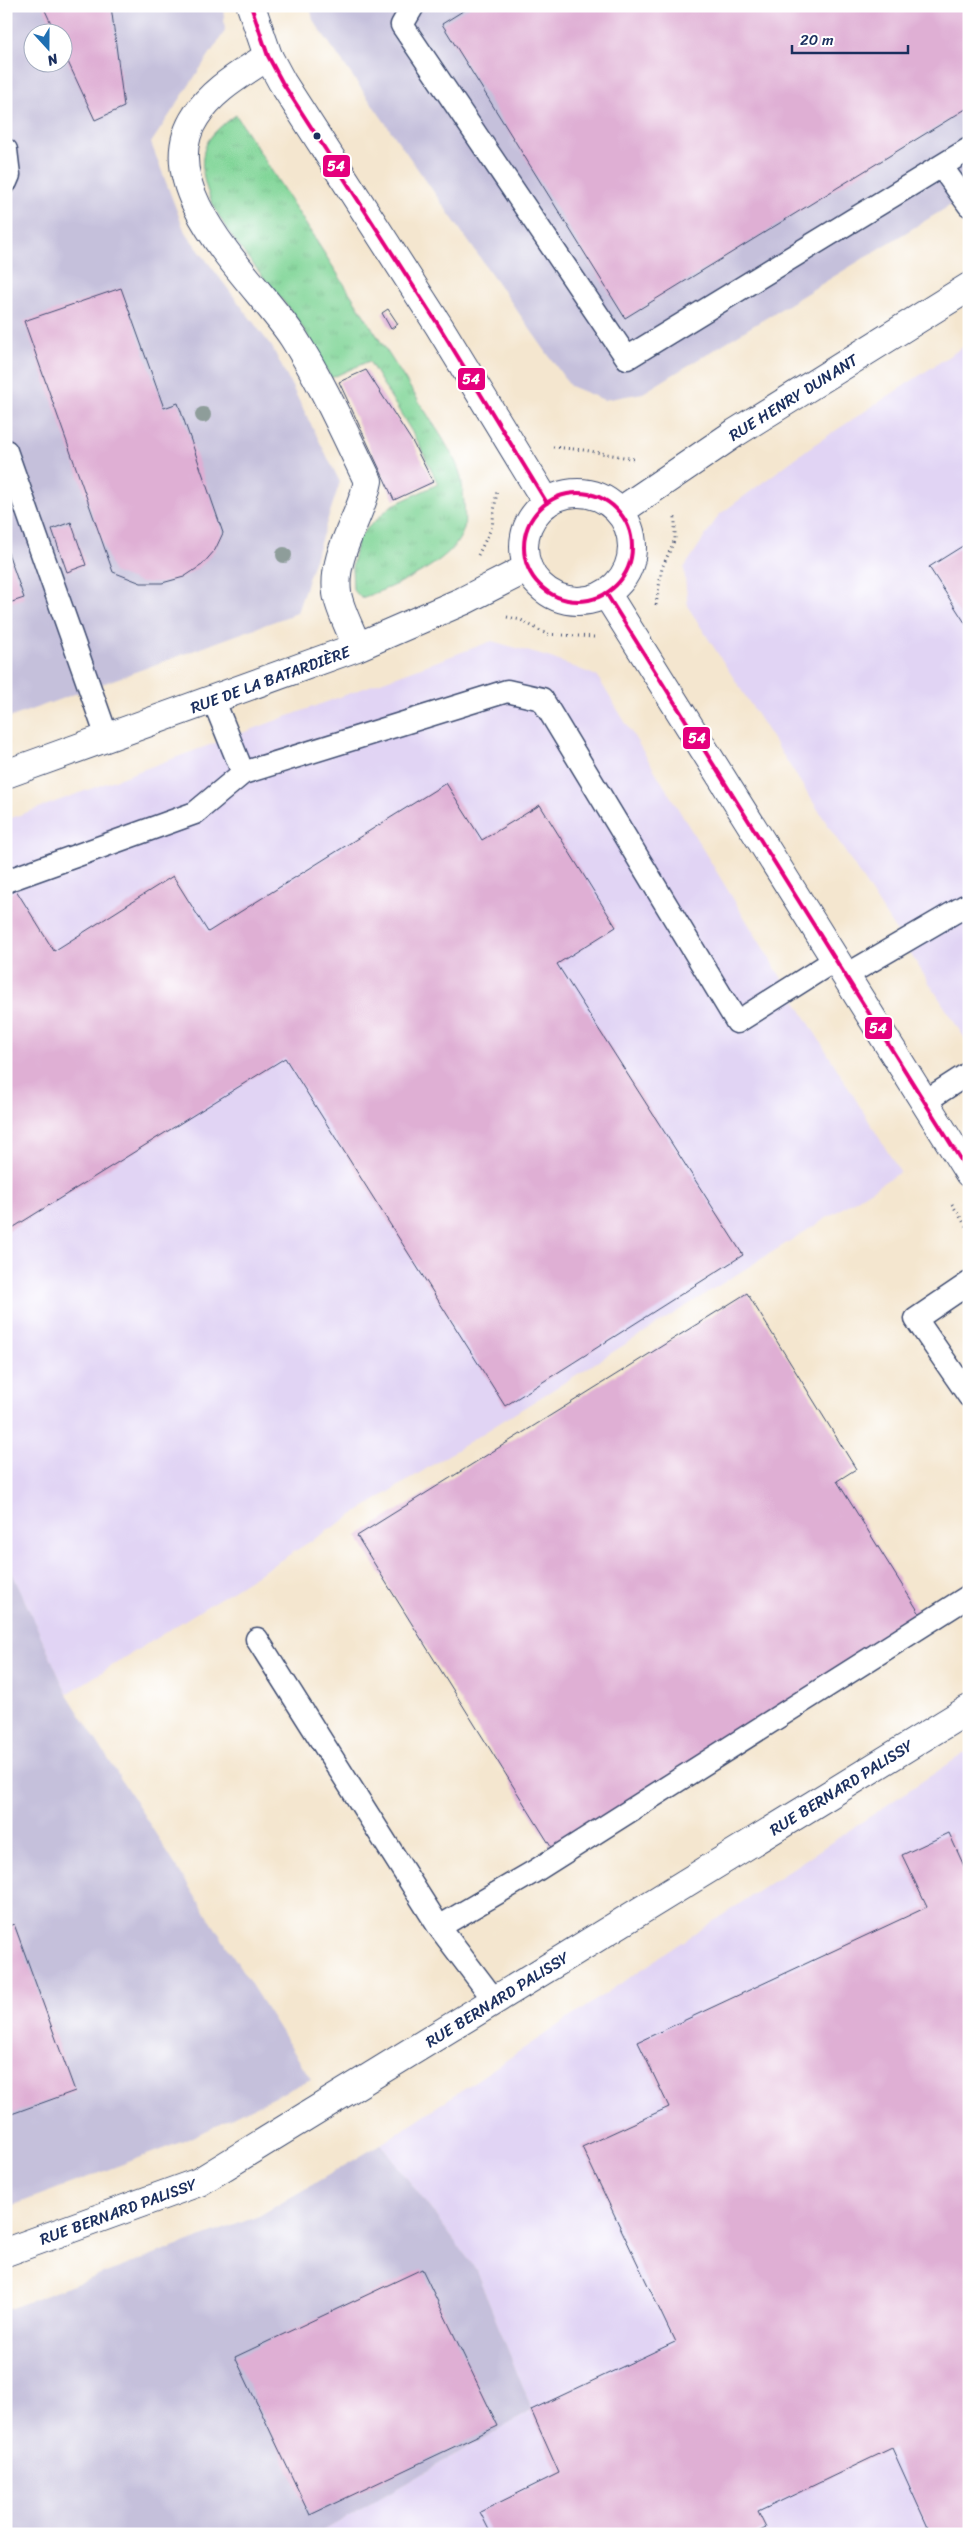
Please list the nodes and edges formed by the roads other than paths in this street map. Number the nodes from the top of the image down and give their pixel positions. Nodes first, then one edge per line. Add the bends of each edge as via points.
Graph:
1 (251, 6) edge
2 (413, 6) edge
3 (268, 56) junction
4 (969, 149) edge
5 (6, 150) edge
6 (941, 166) junction
7 (6, 182) edge
8 (969, 205) edge
9 (969, 287) edge
10 (6, 451) edge
11 (547, 503) junction
12 (619, 512) junction
13 (528, 568) junction
14 (606, 594) junction
15 (358, 647) junction
16 (213, 699) junction
17 (107, 737) junction
18 (243, 773) junction
19 (6, 774) edge
20 (6, 881) edge
21 (969, 907) edge
22 (840, 968) junction
23 (969, 1073) edge
24 (924, 1102) junction
25 (969, 1173) edge
26 (969, 1282) edge
27 (969, 1396) edge
28 (969, 1596) edge
29 (257, 1639) dead end
30 (969, 1709) edge
31 (439, 1928) junction
32 (495, 2000) junction
33 (6, 2252) edge

1 - 3 street
2 - 6 lane via 402,25 627,358
3 - 11 street
3 - 15 street via 220,88 195,117 185,143 184,168 190,192 209,227 238,270 292,335 312,368 368,481 365,498 338,565 337,593
4 - 6 lane
5 - 7 lane via 9,175
6 - 8 lane
9 - 12 street, RUE HENRY DUNANT via 735,433
10 - 17 lane
11 - 12 street via 561,495 593,495
11 - 13 street via 534,516 526,532 524,550
12 - 14 street via 628,525 631,556 618,584
13 - 14 street via 538,584 552,595 588,600
13 - 15 street, RUE DE LA BATARDIÈRE via 463,601
14 - 22 street
15 - 16 street, RUE DE LA BATARDIÈRE
16 - 17 street, RUE DE LA BATARDIÈRE
16 - 18 lane
17 - 19 street, RUE DE LA BATARDIÈRE
18 - 20 lane via 195,813
18 - 22 lane via 507,691 542,699 737,1022
21 - 22 lane via 965,906
22 - 24 street
23 - 24 lane
24 - 25 street
26 - 27 lane via 916,1319
28 - 31 lane via 535,1871
29 - 31 lane
30 - 32 street, RUE BERNARD PALISSY
31 - 32 lane
32 - 33 street, RUE BERNARD PALISSY via 199,2182

